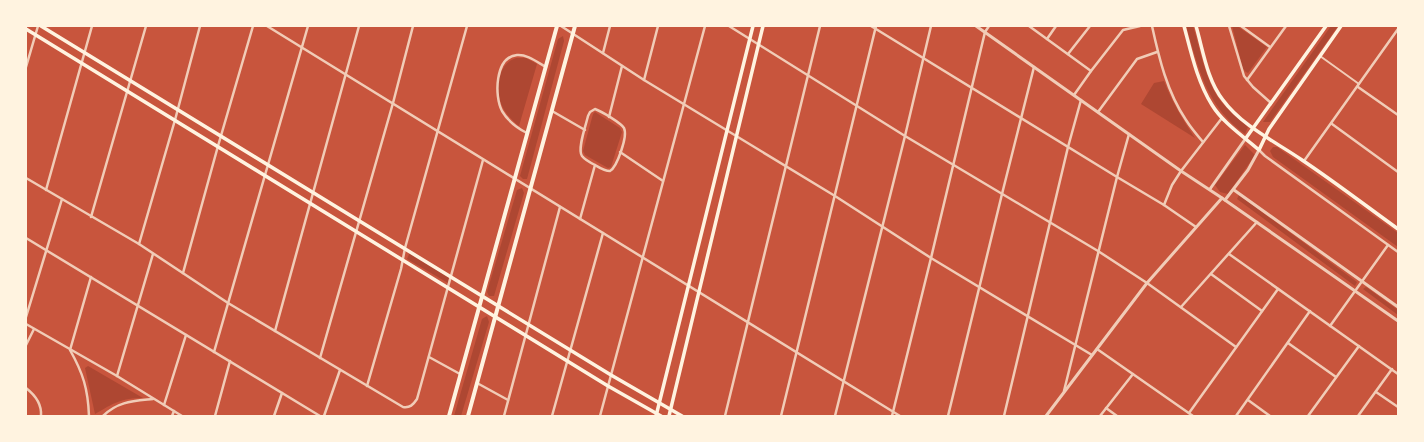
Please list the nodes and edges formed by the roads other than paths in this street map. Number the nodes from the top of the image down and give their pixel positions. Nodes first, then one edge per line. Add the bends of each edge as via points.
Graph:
1 (40, 26) edge
2 (92, 26) edge
3 (146, 26) edge
4 (200, 26) edge
5 (253, 26) edge
6 (267, 26) edge
7 (308, 26) edge
8 (359, 26) edge
9 (413, 26) edge
10 (466, 26) edge
11 (557, 26) edge
12 (561, 26) edge
13 (575, 26) edge
14 (610, 26) edge
15 (658, 26) edge
16 (705, 26) edge
17 (728, 26) edge
18 (753, 26) edge
19 (763, 26) edge
20 (820, 26) edge
21 (871, 26) edge
22 (931, 26) edge
23 (976, 26) edge
24 (989, 26) edge
25 (1029, 26) edge
26 (1056, 26) edge
27 (1090, 26) edge
28 (1122, 26) edge
29 (1140, 26) edge
30 (1152, 26) edge
31 (1184, 26) edge
32 (1196, 26) edge
33 (1229, 26) edge
34 (1241, 26) edge
35 (1286, 26) edge
36 (1326, 26) edge
37 (1341, 26) edge
38 (876, 27) edge
39 (26, 29) edge
40 (1398, 29) edge
41 (1123, 30) junction
42 (985, 32) junction
43 (573, 34) junction
44 (36, 35) junction
45 (750, 39) junction
46 (1046, 39) junction
47 (759, 44) junction
48 (1270, 47) junction
49 (302, 48) junction
50 (1157, 52) junction
51 (84, 53) junction
52 (603, 54) junction
53 (1068, 54) junction
54 (1320, 55) junction
55 (923, 59) junction
56 (81, 62) junction
57 (622, 66) junction
58 (26, 67) edge
59 (547, 67) junction
60 (1034, 67) junction
61 (1091, 71) junction
62 (346, 75) junction
63 (808, 76) junction
64 (644, 80) junction
65 (1246, 80) junction
66 (130, 81) junction
67 (1359, 86) junction
68 (972, 88) junction
69 (127, 91) junction
70 (1074, 95) junction
71 (1081, 100) junction
72 (1271, 103) junction
73 (393, 104) junction
74 (684, 105) junction
75 (857, 106) junction
76 (177, 110) junction
77 (552, 111) junction
78 (1098, 112) junction
79 (1398, 114) edge
80 (609, 117) junction
81 (1021, 118) junction
82 (1222, 118) junction
83 (174, 120) junction
84 (1332, 124) junction
85 (1253, 128) junction
86 (585, 130) junction
87 (727, 131) junction
88 (438, 132) junction
89 (528, 134) junction
90 (1129, 134) junction
91 (221, 136) junction
92 (736, 136) junction
93 (906, 136) junction
94 (1265, 136) junction
95 (1246, 138) junction
96 (1203, 142) junction
97 (218, 146) junction
98 (1068, 147) junction
99 (1259, 150) junction
100 (620, 152) junction
101 (483, 159) junction
102 (1304, 162) junction
103 (954, 164) junction
104 (268, 165) junction
105 (595, 165) junction
106 (785, 166) junction
107 (1181, 171) junction
108 (1398, 172) edge
109 (265, 175) junction
110 (1117, 177) junction
111 (26, 178) edge
112 (514, 179) junction
113 (664, 182) junction
114 (531, 189) junction
115 (46, 190) junction
116 (1210, 190) junction
117 (1234, 190) junction
118 (314, 193) junction
119 (1002, 194) junction
120 (835, 196) junction
121 (62, 199) junction
122 (1224, 199) junction
123 (311, 204) junction
124 (1164, 205) junction
125 (560, 207) junction
126 (91, 217) junction
127 (580, 219) junction
128 (359, 220) junction
129 (1258, 222) junction
130 (1050, 224) junction
131 (882, 227) junction
132 (1196, 227) junction
133 (1398, 229) edge
134 (356, 231) junction
135 (603, 233) junction
136 (26, 238) edge
137 (139, 244) junction
138 (1388, 245) junction
139 (405, 248) junction
140 (46, 250) junction
141 (1098, 251) junction
142 (1398, 252) edge
143 (152, 254) junction
144 (1229, 254) junction
145 (643, 258) junction
146 (931, 258) junction
147 (403, 260) junction
148 (183, 273) junction
149 (1211, 274) junction
150 (91, 277) junction
151 (451, 277) junction
152 (1363, 281) junction
153 (1147, 283) junction
154 (688, 286) junction
155 (979, 286) junction
156 (448, 288) junction
157 (1278, 289) junction
158 (1355, 291) junction
159 (698, 292) junction
160 (483, 297) junction
161 (228, 303) junction
162 (137, 305) junction
163 (498, 306) junction
164 (480, 307) junction
165 (1181, 307) junction
166 (1398, 307) edge
167 (1262, 311) junction
168 (1310, 311) junction
169 (26, 316) edge
170 (496, 316) junction
171 (1028, 316) junction
172 (1398, 321) edge
173 (748, 322) junction
174 (26, 324) edge
175 (529, 324) junction
176 (1330, 326) junction
177 (34, 329) junction
178 (275, 331) junction
179 (186, 335) junction
180 (526, 335) junction
181 (1288, 343) junction
182 (26, 345) edge
183 (1075, 345) junction
184 (1359, 346) junction
185 (1236, 347) junction
186 (1097, 349) junction
187 (70, 350) junction
188 (570, 350) junction
189 (214, 352) junction
190 (796, 352) junction
191 (1092, 355) junction
192 (429, 357) junction
193 (320, 358) junction
194 (568, 360) junction
195 (230, 361) junction
196 (340, 370) junction
197 (1392, 370) junction
198 (461, 374) junction
199 (1133, 374) junction
200 (1398, 374) edge
201 (611, 375) junction
202 (117, 376) junction
203 (1336, 377) junction
204 (844, 382) junction
205 (477, 383) junction
206 (367, 386) junction
207 (608, 386) junction
208 (26, 388) edge
209 (1376, 392) junction
210 (282, 393) junction
211 (1063, 393) junction
212 (154, 400) junction
213 (508, 400) junction
214 (1248, 400) junction
215 (659, 402) junction
216 (164, 405) junction
217 (1398, 407) edge
218 (1106, 408) junction
219 (671, 409) junction
220 (174, 411) junction
221 (893, 412) junction
222 (1189, 413) junction
223 (41, 415) edge
224 (656, 415) edge
225 (89, 416) edge
226 (103, 416) edge
227 (172, 416) edge
228 (182, 416) edge
229 (215, 416) edge
230 (274, 416) edge
231 (320, 416) edge
232 (324, 416) edge
233 (449, 416) edge
234 (468, 416) edge
235 (504, 416) edge
236 (552, 416) edge
237 (600, 416) edge
238 (661, 416) edge
239 (669, 416) edge
240 (682, 416) edge
241 (725, 416) edge
242 (781, 416) edge
243 (835, 416) edge
244 (892, 416) edge
245 (900, 416) edge
246 (948, 416) edge
247 (1004, 416) edge
248 (1046, 416) edge
249 (1100, 416) edge
250 (1117, 416) edge
251 (1194, 416) edge
252 (1236, 416) edge
253 (1270, 416) edge
254 (1308, 416) edge
255 (1358, 416) edge

1 - 44 street
1 - 51 main road
2 - 51 street
3 - 66 street
4 - 76 street
5 - 91 street
6 - 49 street
7 - 49 street
8 - 62 street
9 - 73 street
10 - 88 street
11 - 59 main road
12 - 43 street
13 - 43 main road
14 - 52 street
15 - 64 street
16 - 74 street
17 - 45 street
18 - 45 main road
19 - 47 main road
20 - 63 street
21 - 38 street
22 - 55 street
23 - 42 street
24 - 42 street
25 - 46 street
26 - 46 street
27 - 53 street
28 - 41 street
29 - 41 street
30 - 50 street
31 - 82 main road via 1200,81 1212,106
32 - 85 main road via 1208,69 1222,99
33 - 65 street
34 - 48 street
35 - 48 street
36 - 72 main road
37 - 54 main road
38 - 55 street
38 - 75 street
39 - 44 main road
40 - 67 street
41 - 61 street
42 - 60 street
42 - 68 street
43 - 52 street
43 - 77 main road
44 - 56 main road
44 - 58 street
45 - 47 street
45 - 87 main road
46 - 53 street
47 - 63 street
47 - 92 main road
48 - 65 street
49 - 62 street
49 - 104 street
50 - 78 street via 1137,59
50 - 96 street via 1180,110
51 - 56 street
51 - 66 main road
52 - 57 street
53 - 61 street
54 - 67 street
54 - 94 main road
55 - 68 street
55 - 93 street
56 - 69 main road
56 - 115 street
57 - 64 street
57 - 80 street
59 - 89 main road
59 - 89 street via 528,57 517,55 507,60 500,73 497,95 502,110 509,121
60 - 70 street
60 - 81 street
61 - 70 street
62 - 73 street
62 - 118 street
63 - 75 street
63 - 106 street
64 - 74 street
65 - 72 street
66 - 69 street
66 - 76 main road
67 - 79 street
67 - 84 street
68 - 81 street
68 - 103 street
69 - 83 main road
69 - 126 street
70 - 71 street
71 - 78 street
71 - 98 street
72 - 85 main road
73 - 88 street
73 - 128 street
74 - 87 street
74 - 113 street
75 - 93 street
75 - 120 street
76 - 83 street
76 - 91 main road
77 - 86 street
77 - 114 main road
78 - 90 street
80 - 86 street via 597,109 592,110
80 - 100 street via 624,129 625,137
81 - 98 street
81 - 119 street
82 - 95 main road
82 - 96 street
83 - 97 main road
83 - 137 street
84 - 102 street
84 - 108 street
85 - 94 main road
85 - 95 main road
86 - 105 street via 580,147 581,154
87 - 92 street
87 - 154 main road
88 - 101 street
88 - 139 street
89 - 112 main road
90 - 107 street
90 - 110 street
91 - 97 street
91 - 104 main road
92 - 106 street
92 - 159 main road
93 - 103 street
93 - 131 street
94 - 99 main road
94 - 102 main road
95 - 99 main road
95 - 116 street
96 - 107 street
97 - 109 main road
97 - 148 street
98 - 110 street
98 - 130 street
99 - 117 street
99 - 138 street
100 - 105 street via 616,165 611,170 605,171
100 - 113 street
101 - 112 street
101 - 151 street
102 - 133 main road
103 - 119 street
103 - 146 street
104 - 109 street
104 - 118 main road
105 - 127 street
106 - 120 street
106 - 173 street
107 - 116 street
107 - 124 street
109 - 123 main road
109 - 161 street
110 - 124 street
110 - 141 street
111 - 115 street
112 - 114 street
112 - 160 main road
113 - 145 street
114 - 125 street
114 - 163 main road
115 - 121 street
116 - 122 street
117 - 122 street
117 - 152 street
118 - 123 street
118 - 128 main road
119 - 130 street
119 - 155 street
120 - 131 street
120 - 190 street
121 - 126 street
121 - 140 street
122 - 129 street
122 - 132 street
123 - 134 main road
123 - 178 street
124 - 132 street
125 - 127 street
125 - 175 street
126 - 137 street
127 - 135 street
128 - 134 street
128 - 139 main road
129 - 144 street
129 - 158 street
130 - 141 street
130 - 171 street
131 - 146 street
131 - 204 street
132 - 153 street
134 - 147 main road
134 - 193 street
135 - 145 street
135 - 188 street
136 - 140 street
137 - 143 street
138 - 142 street
138 - 152 street
139 - 147 street
139 - 151 main road
140 - 150 street
140 - 169 street
141 - 153 street
141 - 183 street
143 - 148 street
143 - 162 street
144 - 149 street
144 - 157 street
145 - 154 street
145 - 201 street
146 - 155 street
146 - 221 street
147 - 156 main road
147 - 206 street
148 - 161 street
149 - 165 street
149 - 167 street
150 - 162 street
150 - 187 street
151 - 156 street
151 - 160 main road
152 - 158 street
152 - 166 street
153 - 165 street
153 - 186 street
154 - 159 street
154 - 215 main road
155 - 171 street
155 - 246 street
156 - 164 main road
156 - 192 street
157 - 167 street
157 - 168 street
158 - 172 street
158 - 176 street
159 - 173 street
159 - 219 main road
160 - 163 main road
160 - 164 main road
161 - 178 street
161 - 189 street
162 - 179 street
162 - 202 street
163 - 170 main road
163 - 175 main road
164 - 170 main road
164 - 198 main road
165 - 185 street
167 - 185 street
168 - 176 street
168 - 181 street
170 - 180 main road
170 - 205 main road
171 - 183 street
171 - 247 street
173 - 190 street
173 - 241 street
174 - 177 street
175 - 180 street
175 - 188 main road
176 - 184 street
177 - 182 street
177 - 187 street
178 - 193 street
179 - 189 street
179 - 216 street
180 - 194 main road
180 - 213 street
181 - 203 street
181 - 214 street
183 - 191 street
183 - 211 street
184 - 197 street
184 - 203 street
185 - 222 street
186 - 191 street
186 - 199 street
187 - 202 street
187 - 225 street via 82,374
188 - 194 street
188 - 201 main road
189 - 195 street
190 - 204 street
190 - 242 street
191 - 211 street
192 - 198 street
192 - 206 street via 417,399 412,406 403,407
193 - 196 street
194 - 207 main road
194 - 236 street
195 - 210 street
195 - 229 street
196 - 206 street
196 - 232 street
197 - 200 street
197 - 209 street
198 - 233 main road
199 - 218 street
199 - 222 street
201 - 207 street
201 - 215 main road
202 - 212 street
203 - 254 street
204 - 221 street
204 - 243 street
205 - 213 street
205 - 234 main road
207 - 224 main road
207 - 237 street
208 - 223 street via 37,398
209 - 217 street
209 - 255 street
210 - 230 street
210 - 231 street
211 - 248 street
212 - 216 street
212 - 226 street via 129,401 118,405
213 - 235 street
214 - 252 street
214 - 253 street
215 - 219 main road
215 - 224 main road
216 - 220 street
218 - 249 street
218 - 250 street
219 - 239 main road
219 - 240 main road
220 - 227 street
220 - 228 street
221 - 244 street
221 - 245 street
222 - 251 street
224 - 238 main road

